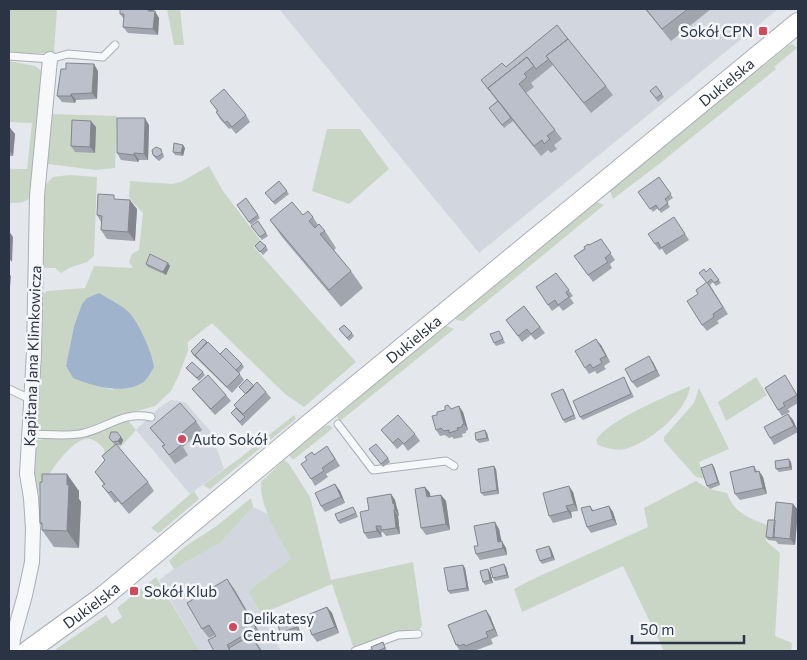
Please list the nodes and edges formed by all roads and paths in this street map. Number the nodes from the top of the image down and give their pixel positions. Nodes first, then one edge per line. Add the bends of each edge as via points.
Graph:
1 (798, 22) edge
2 (115, 45) dead end
3 (9, 56) edge
4 (50, 59) junction
5 (9, 389) edge
6 (32, 400) junction
7 (151, 418) dead end
8 (338, 424) dead end
9 (30, 434) junction
10 (454, 466) dead end
11 (418, 634) dead end
12 (12, 651) edge
13 (28, 651) edge
14 (355, 651) edge

1 - 13 main road, Dukielska via 104,596
2 - 4 lane via 103,57 68,54
3 - 4 lane
4 - 6 street, Kapitana Jana Klimkowicza via 37,196
5 - 6 lane
6 - 9 street, Kapitana Jana Klimkowicza
7 - 9 lane via 131,415 83,434
8 - 10 lane via 373,470 446,461
9 - 12 street, Kapitana Jana Klimkowicza via 27,474 34,529 32,562
11 - 14 lane via 398,635

